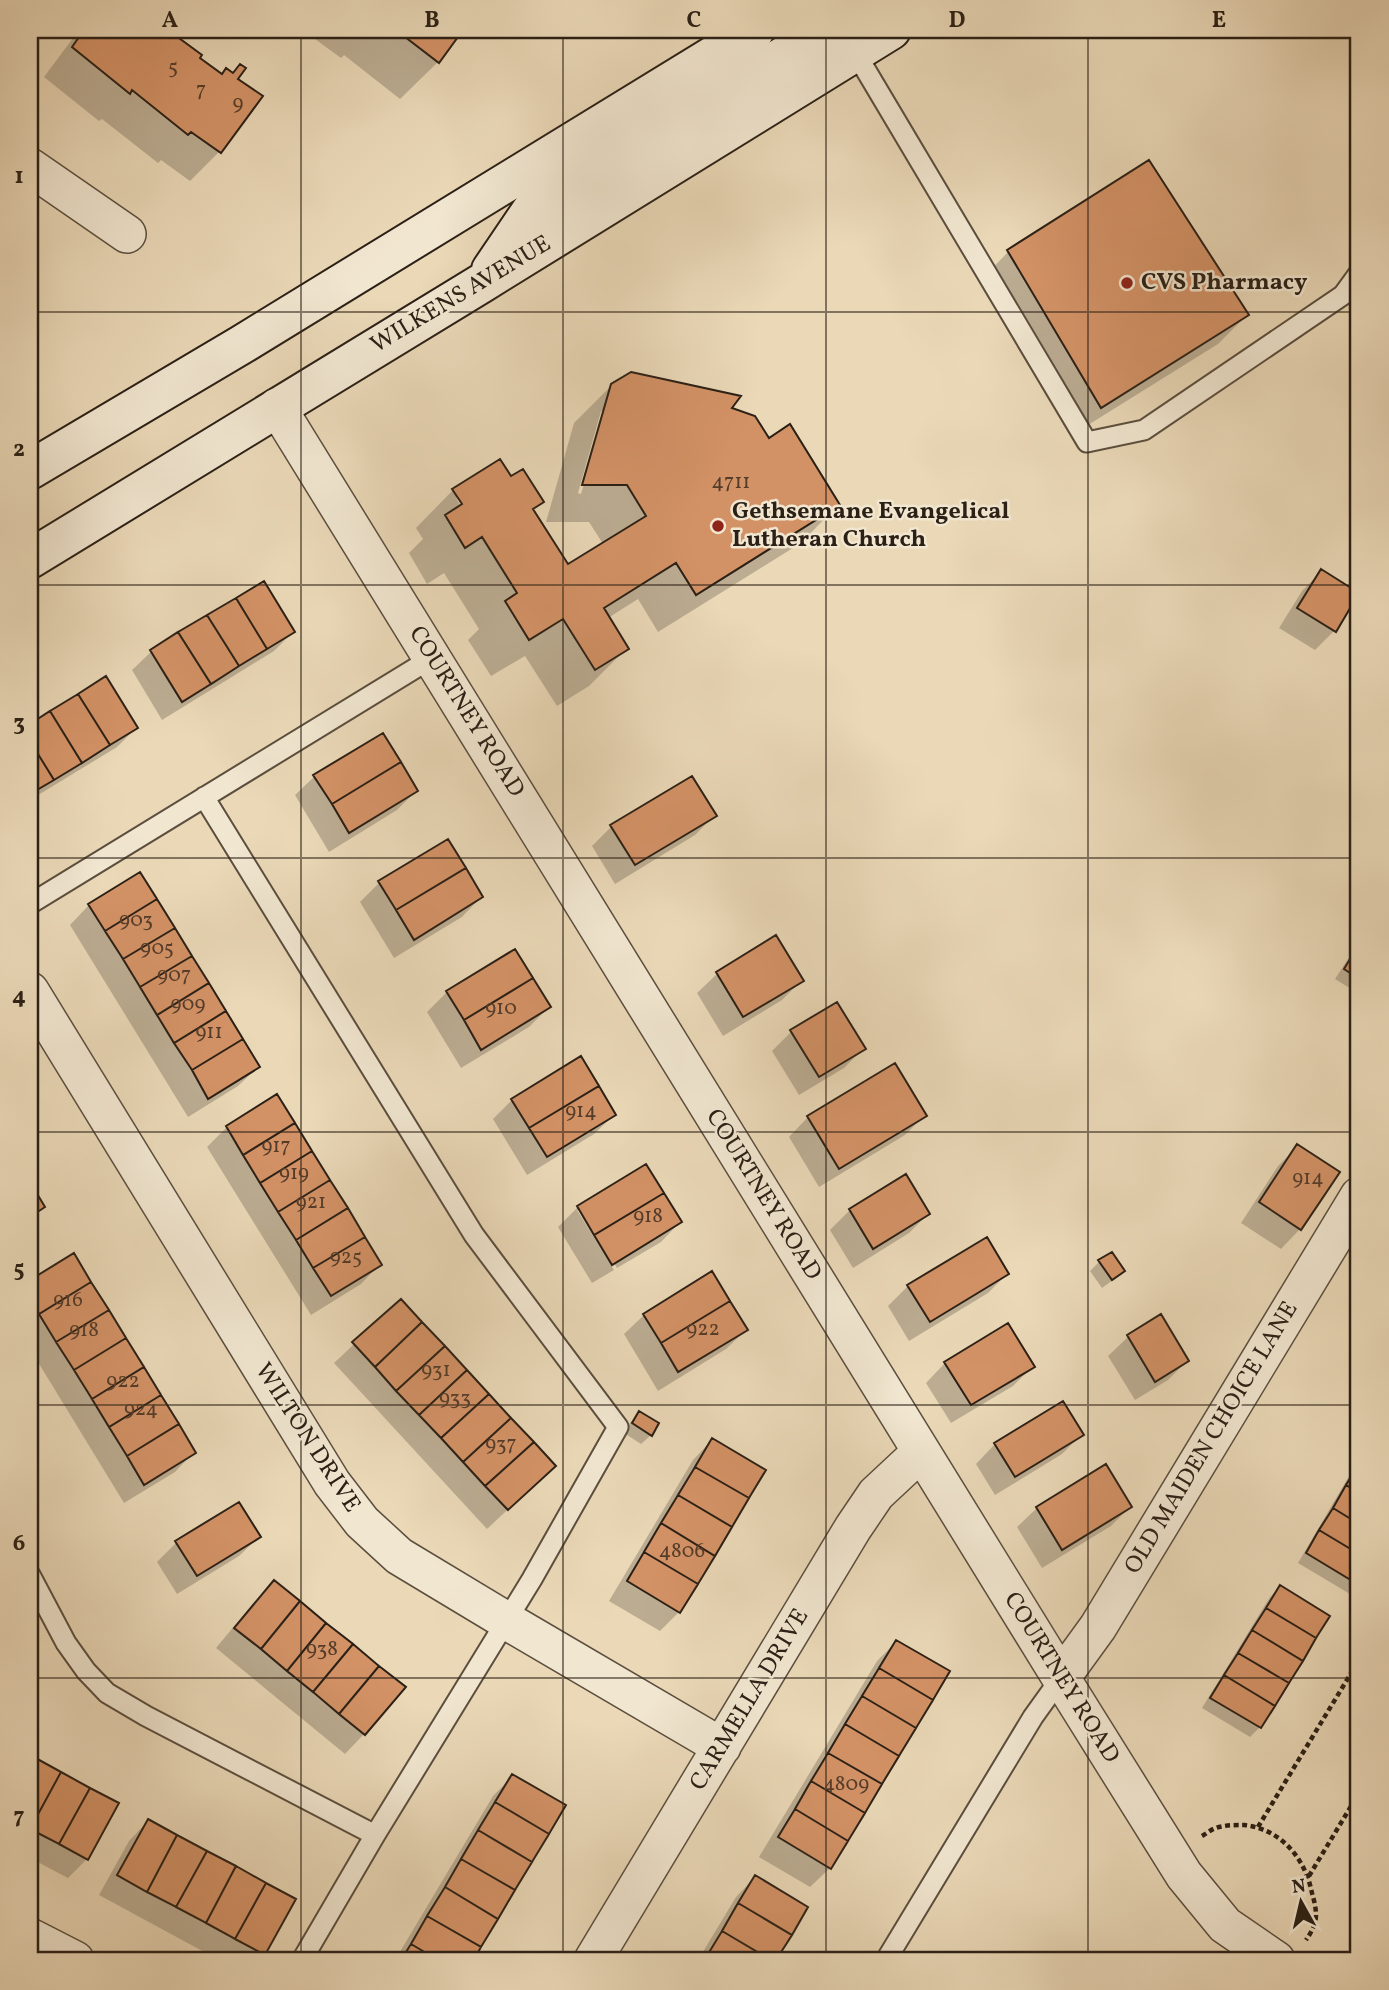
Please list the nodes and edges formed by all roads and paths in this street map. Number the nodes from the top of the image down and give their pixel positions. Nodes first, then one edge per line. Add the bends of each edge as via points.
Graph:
1 (755, 30) edge
2 (891, 30) edge
3 (841, 41) edge
4 (30, 166) edge
5 (127, 234) dead end
6 (1359, 273) edge
7 (277, 407) junction
8 (30, 470) edge
9 (30, 559) edge
10 (432, 658) junction
11 (204, 797) junction
12 (30, 904) edge
13 (30, 991) edge
14 (1359, 1196) edge
15 (921, 1452) junction
16 (30, 1575) edge
17 (507, 1621) junction
18 (1359, 1660) edge
19 (1061, 1678) junction
20 (722, 1747) junction
21 (1359, 1793) edge
22 (1258, 1827) junction
23 (375, 1835) junction
24 (1171, 1854) junction
25 (1309, 1876) junction
26 (30, 1937) edge
27 (1289, 1955) edge
28 (75, 1960) edge
29 (302, 1960) edge
30 (593, 1960) edge
31 (886, 1960) edge

1 - 8 main road
2 - 3 main road, WILKENS AVENUE
3 - 6 lane via 943,198 1087,442 1144,430 1343,295
3 - 7 main road, WILKENS AVENUE via 482,283
4 - 5 street
7 - 9 main road, WILKENS AVENUE
7 - 10 street, COURTNEY ROAD
10 - 11 lane
10 - 15 street, COURTNEY ROAD
11 - 12 lane
11 - 17 lane via 474,1234 618,1427
13 - 17 street, WILTON DRIVE via 332,1483 362,1522 399,1556
14 - 19 street, OLD MAIDEN CHOICE LANE via 1098,1627
15 - 19 street, COURTNEY ROAD
15 - 20 street, CARMELLA DRIVE via 876,1494
16 - 23 lane via 66,1643 107,1693
17 - 20 street, WILTON DRIVE
17 - 23 lane
18 - 22 path
19 - 24 street, COURTNEY ROAD
19 - 31 lane
20 - 30 street, CARMELLA DRIVE
21 - 25 path
22 - 24 path via 1217,1828
22 - 25 path via 1289,1847
23 - 29 lane
24 - 27 street, COURTNEY ROAD via 1225,1924
25 - 27 path via 1316,1916 1313,1929
26 - 28 street

